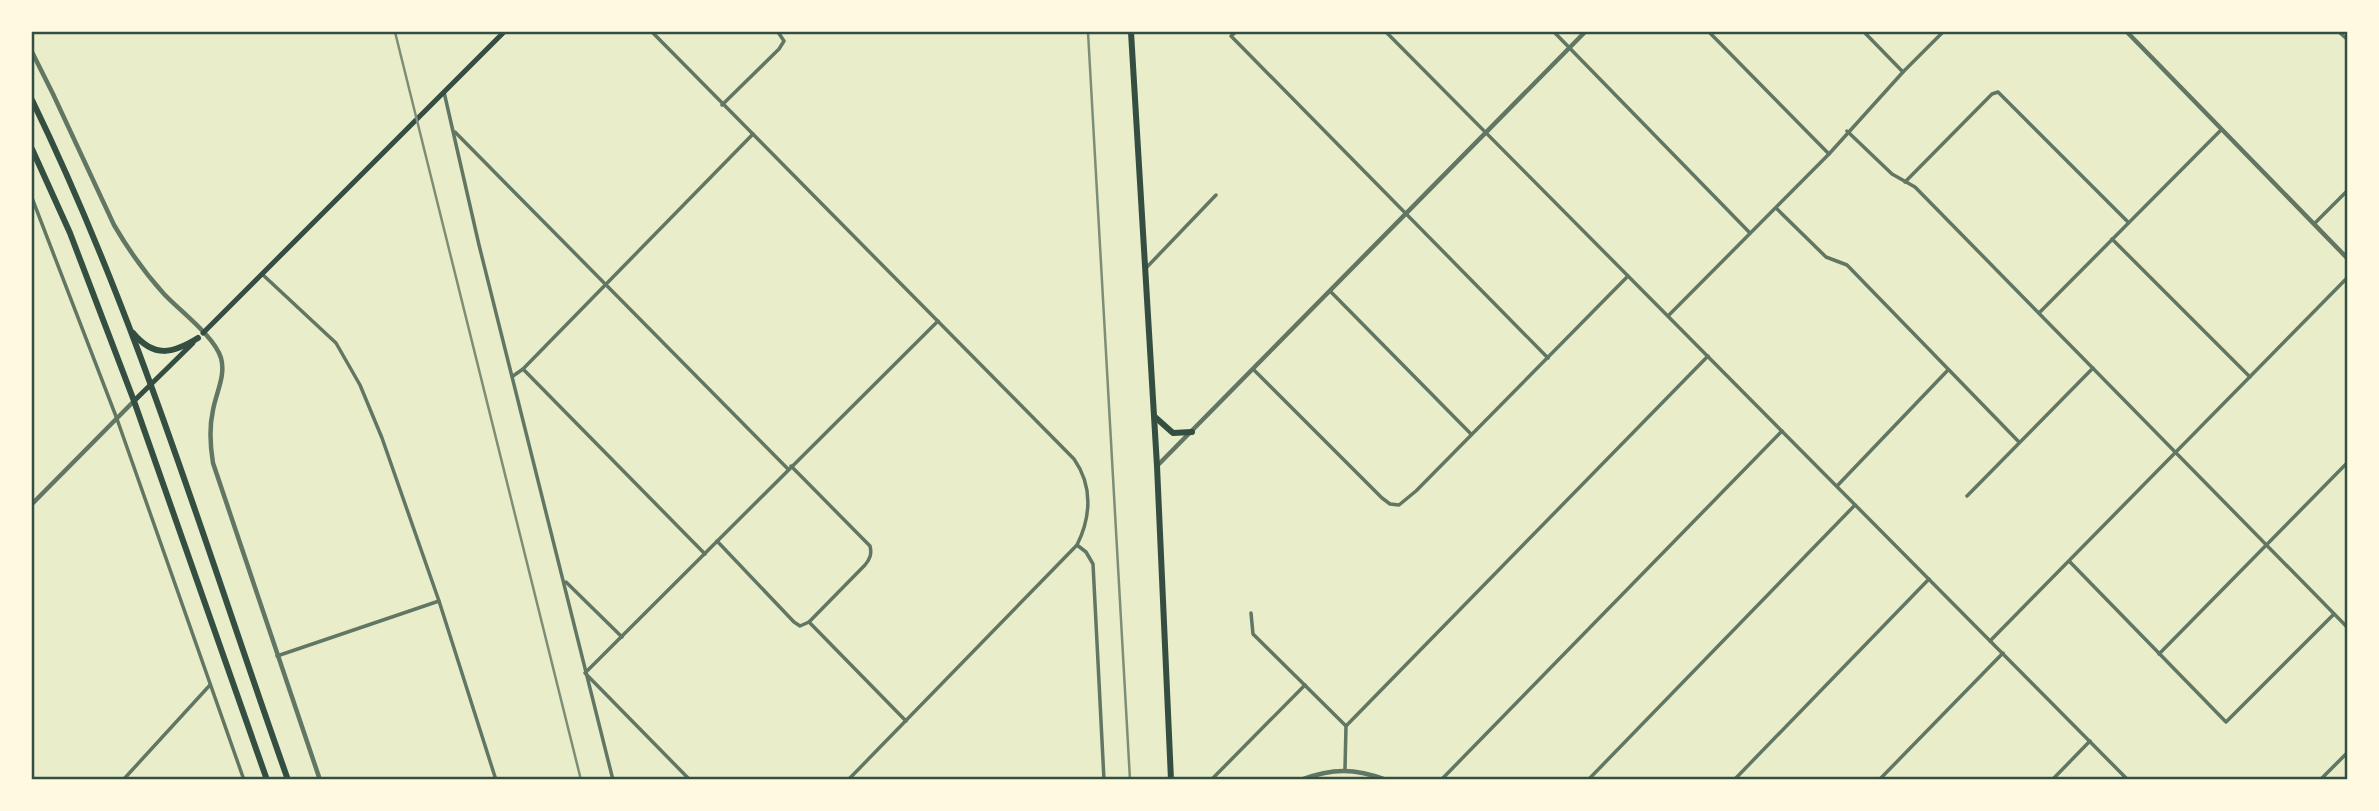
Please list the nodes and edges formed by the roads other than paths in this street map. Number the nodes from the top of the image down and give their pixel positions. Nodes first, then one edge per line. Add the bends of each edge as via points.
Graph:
1 (504, 32) edge
2 (652, 32) edge
3 (778, 32) edge
4 (1131, 32) edge
5 (1236, 32) edge
6 (1385, 32) edge
7 (1554, 32) edge
8 (1585, 32) edge
9 (1709, 32) edge
10 (1864, 32) edge
11 (1943, 32) edge
12 (2130, 32) edge
13 (2339, 32) edge
14 (2347, 40) edge
15 (1569, 47) junction
16 (32, 52) edge
17 (1903, 72) junction
18 (444, 92) junction
19 (32, 100) edge
20 (722, 105) junction
21 (2221, 130) junction
22 (453, 131) junction
23 (1847, 131) junction
24 (1486, 133) junction
25 (753, 134) junction
26 (32, 149) edge
27 (1829, 154) junction
28 (1905, 182) junction
29 (2347, 190) edge
30 (1216, 195) dead end
31 (32, 198) edge
32 (1776, 208) junction
33 (1406, 215) junction
34 (2128, 222) junction
35 (2315, 223) junction
36 (1750, 233) junction
37 (2112, 239) junction
38 (2347, 259) edge
39 (1145, 268) junction
40 (262, 274) junction
41 (1628, 276) junction
42 (2347, 277) edge
43 (606, 285) junction
44 (1331, 292) junction
45 (2039, 313) junction
46 (1668, 316) junction
47 (938, 321) junction
48 (129, 329) junction
49 (200, 335) junction
50 (1708, 356) junction
51 (1548, 358) junction
52 (2093, 368) junction
53 (523, 369) junction
54 (1254, 370) junction
55 (1948, 370) junction
56 (513, 376) junction
57 (2250, 377) junction
58 (151, 385) junction
59 (134, 401) junction
60 (1154, 416) junction
61 (117, 419) junction
62 (1782, 431) junction
63 (1192, 432) junction
64 (1471, 434) junction
65 (2019, 442) junction
66 (2177, 453) junction
67 (2347, 462) edge
68 (1157, 466) junction
69 (790, 467) junction
70 (1837, 486) junction
71 (1967, 496) dead end
72 (32, 504) edge
73 (1855, 505) junction
74 (717, 541) junction
75 (2267, 544) junction
76 (1077, 545) junction
77 (705, 554) junction
78 (2070, 562) junction
79 (1929, 579) junction
80 (564, 580) junction
81 (439, 601) junction
82 (1251, 613) dead end
83 (2334, 614) junction
84 (809, 622) junction
85 (2347, 628) edge
86 (622, 637) junction
87 (1990, 641) junction
88 (2003, 653) junction
89 (2159, 654) junction
90 (277, 656) junction
91 (585, 673) junction
92 (210, 685) junction
93 (1305, 685) junction
94 (906, 721) junction
95 (1346, 726) junction
96 (2090, 741) junction
97 (2347, 752) edge
98 (1345, 769) junction
99 (123, 779) edge
100 (244, 779) edge
101 (267, 779) edge
102 (288, 779) edge
103 (320, 779) edge
104 (496, 779) edge
105 (613, 779) edge
106 (690, 779) edge
107 (850, 779) edge
108 (1104, 779) edge
109 (1171, 779) edge
110 (1211, 779) edge
111 (1300, 779) edge
112 (1387, 779) edge
113 (1441, 779) edge
114 (1588, 779) edge
115 (1734, 779) edge
116 (1880, 779) edge
117 (2052, 779) edge
118 (2128, 779) edge
119 (2320, 779) edge

1 - 18 main road
2 - 20 street
3 - 20 street via 784,41 779,49
4 - 39 main road
5 - 33 street via 1231,36
6 - 24 street
7 - 15 street
8 - 15 street
9 - 27 street
10 - 17 street
11 - 17 street
12 - 21 street
13 - 14 street
15 - 24 street
15 - 36 street
16 - 49 street via 118,232 141,267
17 - 23 street
18 - 22 street
18 - 40 main road
19 - 48 main road
20 - 25 street
21 - 34 street
21 - 35 street
22 - 43 street
22 - 56 street
23 - 27 street
23 - 28 street
24 - 33 street
24 - 41 street
25 - 43 street
25 - 47 street
26 - 59 main road via 70,233
27 - 32 street
28 - 34 street via 1998,92
28 - 45 street
29 - 35 street
30 - 39 street
31 - 61 street
32 - 36 street
32 - 55 street via 1826,257 1847,265
33 - 44 street
33 - 51 street
34 - 37 street
35 - 38 street
36 - 46 street
37 - 45 street
37 - 57 street
39 - 60 main road
40 - 49 main road
40 - 81 street via 336,344 354,373 382,438
41 - 46 street
41 - 51 street
42 - 57 street
43 - 53 street
43 - 69 street
44 - 54 street
44 - 64 street
45 - 52 street
46 - 50 street
47 - 69 street
47 - 76 street via 1077,462 1089,505
48 - 49 main road via 157,351 179,349
48 - 58 main road
49 - 58 main road
49 - 90 street via 216,347 222,360 210,431 213,463
50 - 62 street
50 - 95 street
51 - 64 street
52 - 65 street
52 - 66 street
53 - 56 street
53 - 77 street
54 - 63 street
54 - 64 street via 1392,505 1402,504
55 - 65 street
55 - 70 street
56 - 80 street
57 - 66 street
58 - 59 main road
58 - 102 main road
59 - 61 street
59 - 101 main road
60 - 63 main road via 1173,433
60 - 68 main road
61 - 72 street
61 - 92 street
62 - 70 street
62 - 113 street
63 - 68 street
65 - 71 street
66 - 75 street
66 - 78 street
67 - 75 street
68 - 109 main road
69 - 74 street
69 - 84 street via 871,551 869,560
70 - 73 street
73 - 79 street
73 - 114 street
74 - 77 street
74 - 84 street via 794,622 804,626
75 - 83 street
75 - 89 street
76 - 94 street
76 - 108 street via 1093,564
77 - 86 street
78 - 87 street
78 - 89 street
79 - 87 street
79 - 115 street
80 - 86 street
80 - 91 street
81 - 90 street
81 - 104 street
82 - 93 street via 1253,634
83 - 85 street
83 - 89 street via 2226,722
84 - 94 street
86 - 91 street
87 - 88 street
88 - 96 street
88 - 116 street
90 - 103 street
91 - 105 street
91 - 106 street
92 - 99 street
92 - 100 street
93 - 95 street
93 - 110 street
94 - 107 street
95 - 98 street
96 - 117 street
96 - 118 street
97 - 119 street
98 - 111 street
98 - 112 street

